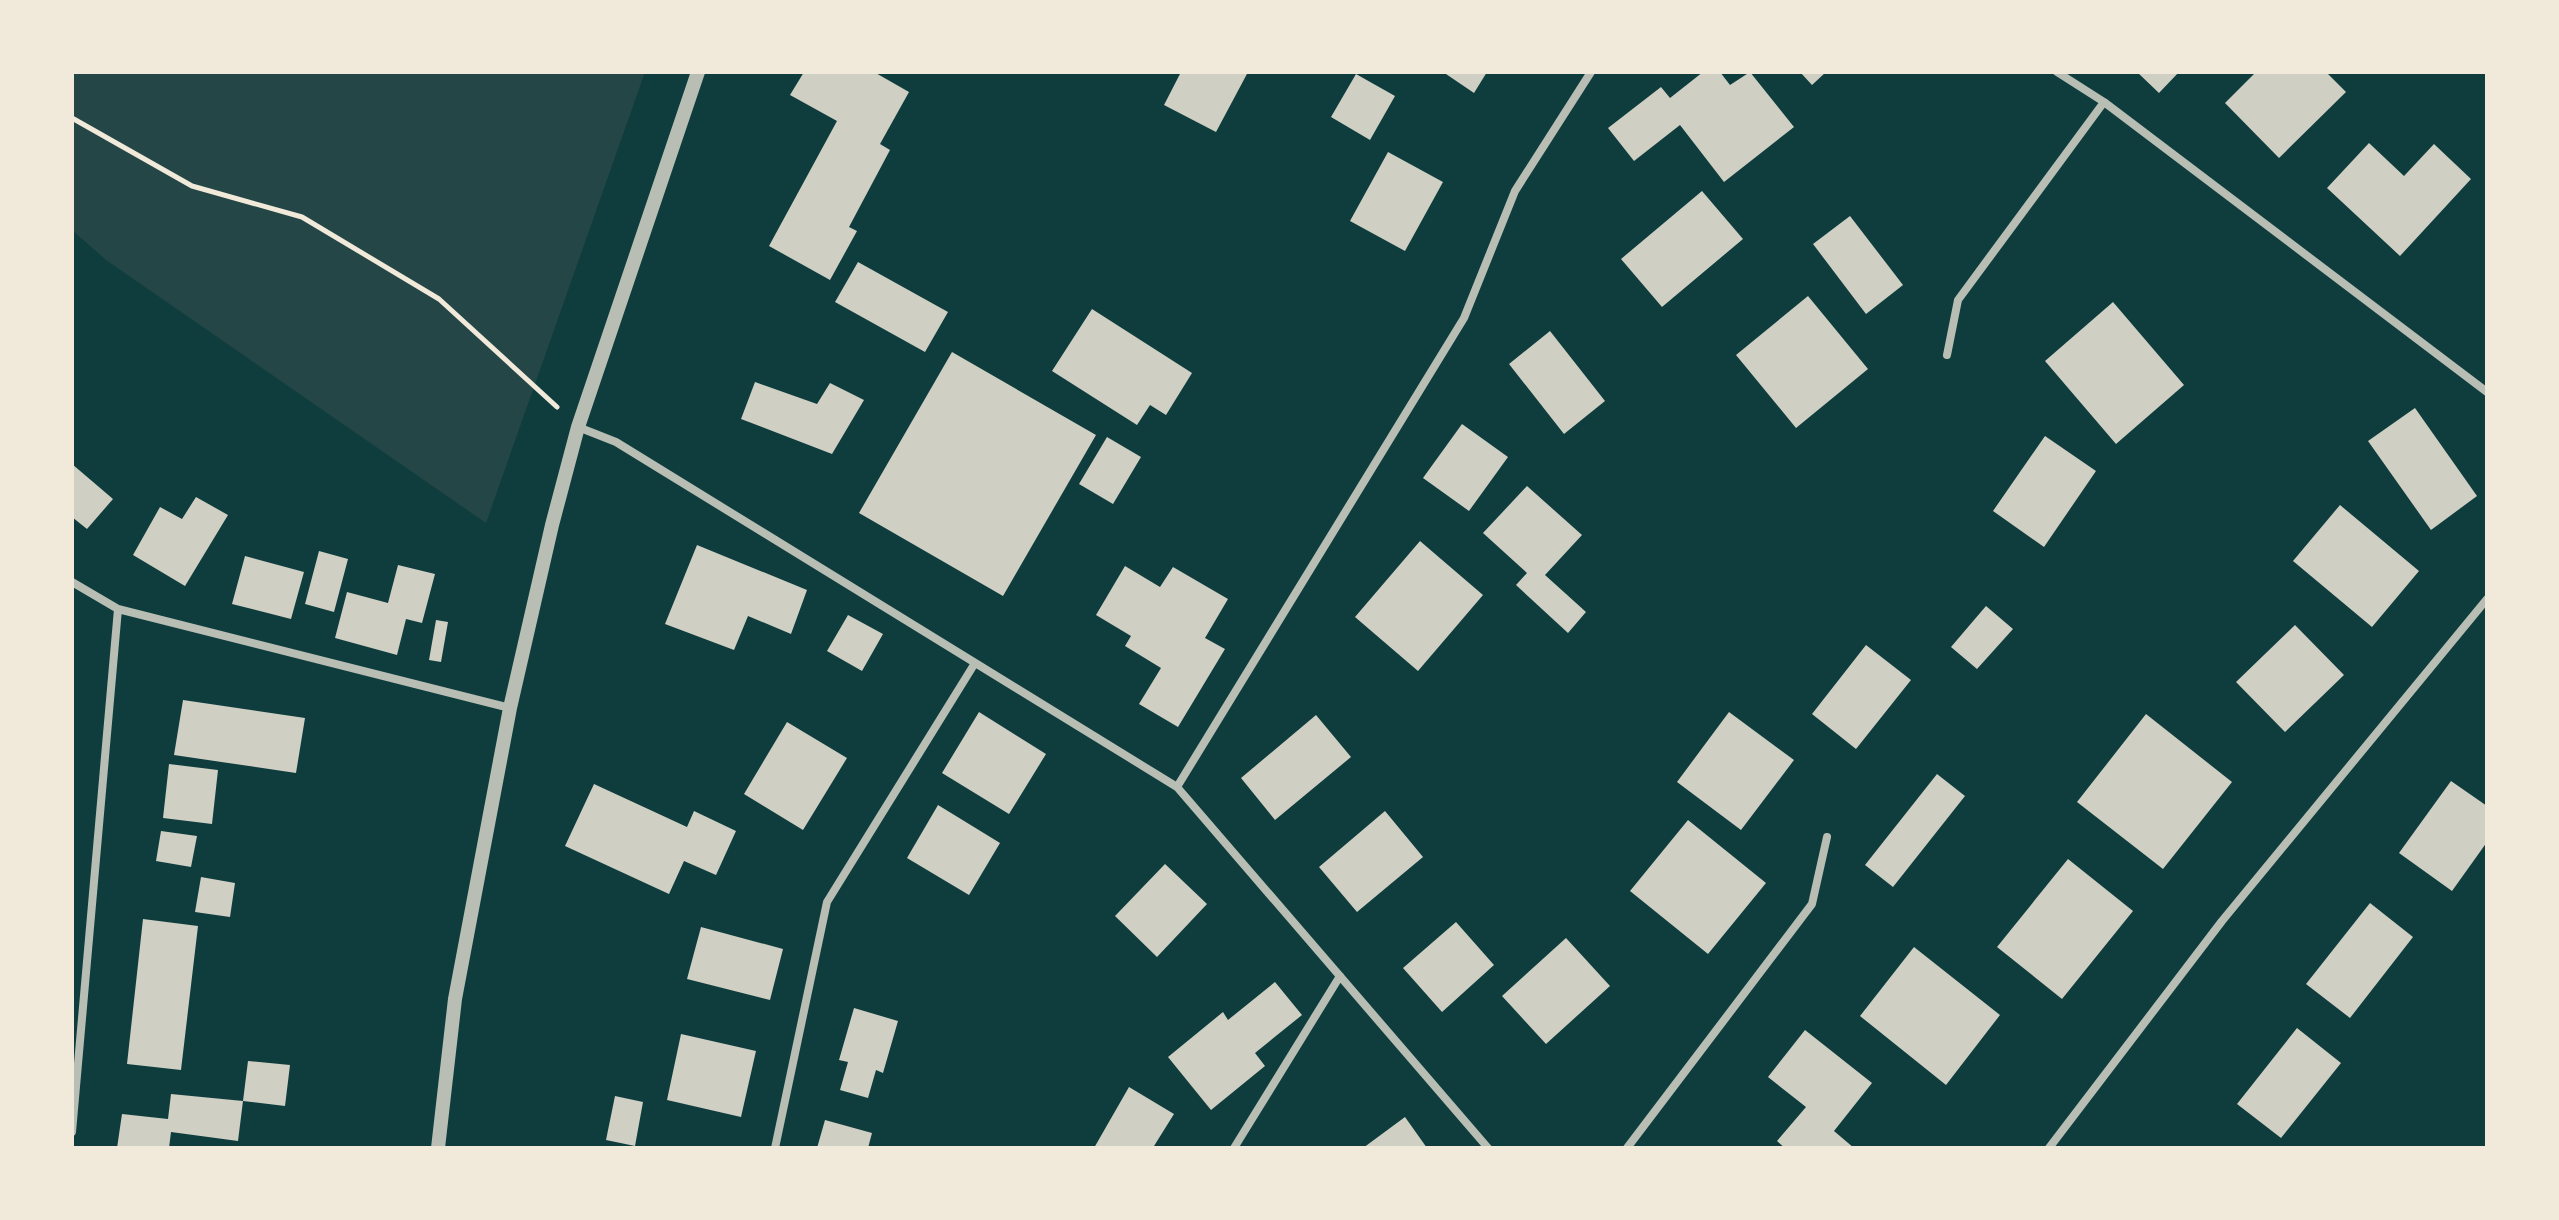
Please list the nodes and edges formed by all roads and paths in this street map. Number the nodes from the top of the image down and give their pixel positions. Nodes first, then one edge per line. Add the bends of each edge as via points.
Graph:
1 (698, 72) edge
2 (1591, 72) edge
3 (2057, 72) edge
4 (2104, 102) junction
5 (72, 118) edge
6 (1947, 355) dead end
7 (2487, 392) edge
8 (578, 427) junction
9 (72, 582) edge
10 (2487, 599) edge
11 (118, 609) junction
12 (975, 663) junction
13 (510, 708) junction
14 (1177, 787) junction
15 (1827, 837) dead end
16 (1340, 976) junction
17 (72, 1132) edge
18 (438, 1148) edge
19 (775, 1148) edge
20 (1234, 1148) edge
21 (1488, 1148) edge
22 (1627, 1148) edge
23 (2049, 1148) edge

1 - 8 street
2 - 14 street via 1515,191 1464,318
3 - 4 street
4 - 6 street via 1958,300
4 - 7 street
5 - 8 path via 192,186 302,217 439,299
8 - 12 street via 616,442
8 - 13 street
9 - 11 street
10 - 23 street via 2222,921
11 - 13 street
11 - 17 street
12 - 14 street
12 - 19 street via 827,902
13 - 18 street via 455,999
14 - 16 street
15 - 22 street via 1812,904
16 - 20 street
16 - 21 street

